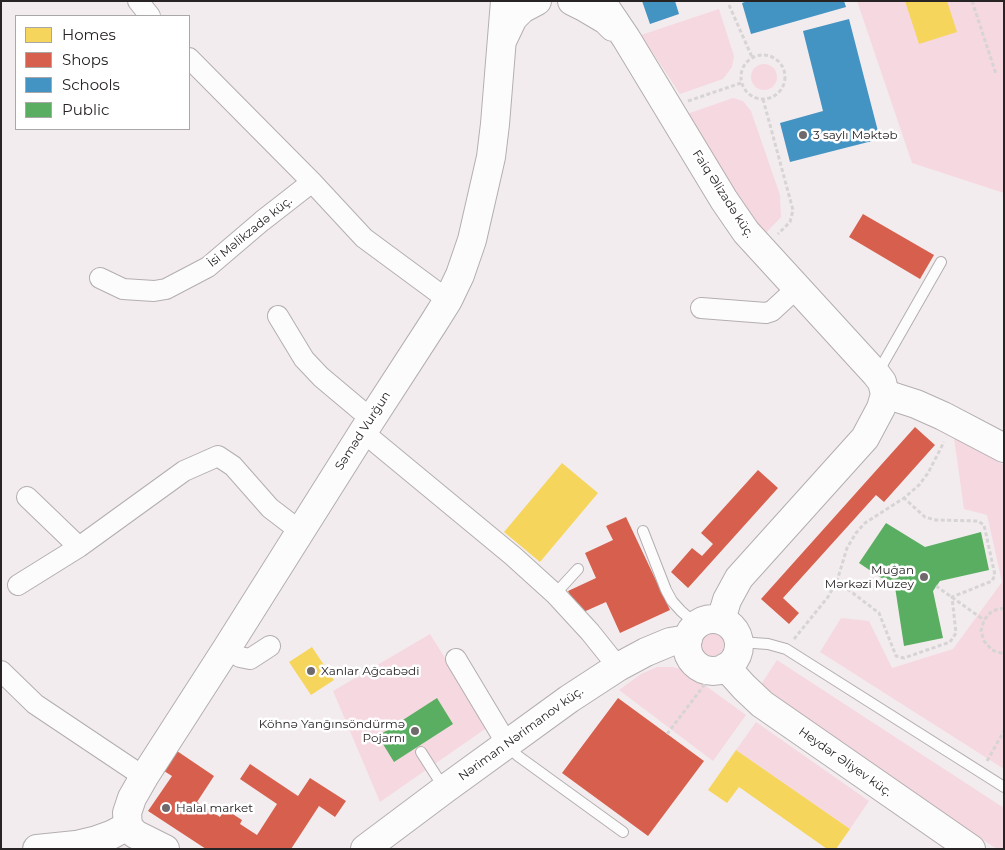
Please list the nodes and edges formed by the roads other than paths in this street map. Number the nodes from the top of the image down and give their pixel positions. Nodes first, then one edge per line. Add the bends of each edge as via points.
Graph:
1 (138, 1) edge
2 (505, 1) edge
3 (537, 1) edge
4 (572, 1) edge
5 (600, 1) edge
6 (149, 15) edge
7 (626, 38) junction
8 (501, 43) junction
9 (190, 59) edge
10 (312, 182) junction
11 (941, 262) dead end
12 (100, 278) dead end
13 (797, 288) junction
14 (448, 300) junction
15 (701, 308) dead end
16 (278, 316) dead end
17 (881, 384) junction
18 (367, 425) junction
19 (1004, 448) edge
20 (27, 497) dead end
21 (300, 531) junction
22 (643, 531) dead end
23 (80, 547) junction
24 (578, 569) dead end
25 (18, 584) dead end
26 (555, 594) junction
27 (702, 628) junction
28 (739, 642) junction
29 (270, 646) dead end
30 (227, 648) junction
31 (456, 659) dead end
32 (618, 667) junction
33 (726, 667) junction
34 (1, 671) edge
35 (507, 744) junction
36 (421, 752) dead end
37 (144, 777) junction
38 (1004, 787) edge
39 (445, 789) junction
40 (128, 826) junction
41 (623, 832) dead end
42 (379, 845) edge
43 (76, 847) edge
44 (37, 849) edge
45 (166, 849) edge
46 (971, 849) edge

1 - 6 street
2 - 8 main road, Səməd Vurğun
3 - 8 main road via 522,8 513,18
4 - 7 main road via 606,20
5 - 7 main road, Faiq Əlizadə küç.
7 - 13 main road, Faiq Əlizadə küç. via 724,200 746,232
8 - 14 main road, Səməd Vurğun via 491,157 472,240
9 - 10 street
10 - 12 street, İsi Məlikzadə küç. via 208,268 166,289 123,289
10 - 14 street via 364,238
11 - 17 lane
13 - 15 street via 766,313
13 - 17 main road, Faiq Əlizadə küç.
14 - 18 main road, Səməd Vurğun
16 - 18 street via 304,360
17 - 19 main road, Faiq Əlizadə küç.
17 - 27 main road via 881,408 865,438 739,578 727,600
18 - 21 main road, Səməd Vurğun
18 - 26 street
20 - 23 street
21 - 23 street via 270,508 234,466 218,456 184,471
21 - 30 main road, Səməd Vurğun
22 - 27 lane via 672,601
23 - 25 street
24 - 26 lane
26 - 32 street
27 - 28 main road via 728,624 734,629
27 - 32 main road, Nəriman Nərimanov küç.
27 - 33 main road via 688,647 694,662 709,670
28 - 33 main road via 737,654
28 - 38 lane via 786,649
29 - 30 street via 250,658 240,657
30 - 37 main road, Səməd Vurğun
31 - 35 street
32 - 35 main road, Nəriman Nərimanov küç.
33 - 46 main road, Heydər Əliyev küç. via 762,704
34 - 37 street via 35,704
35 - 39 main road, Nəriman Nərimanov küç.
35 - 41 lane via 518,756
36 - 39 lane
37 - 40 main road, Səməd Vurğun via 127,813
39 - 42 main road, Nəriman Nərimanov küç.
40 - 43 main road
40 - 45 main road via 134,834
43 - 44 main road

